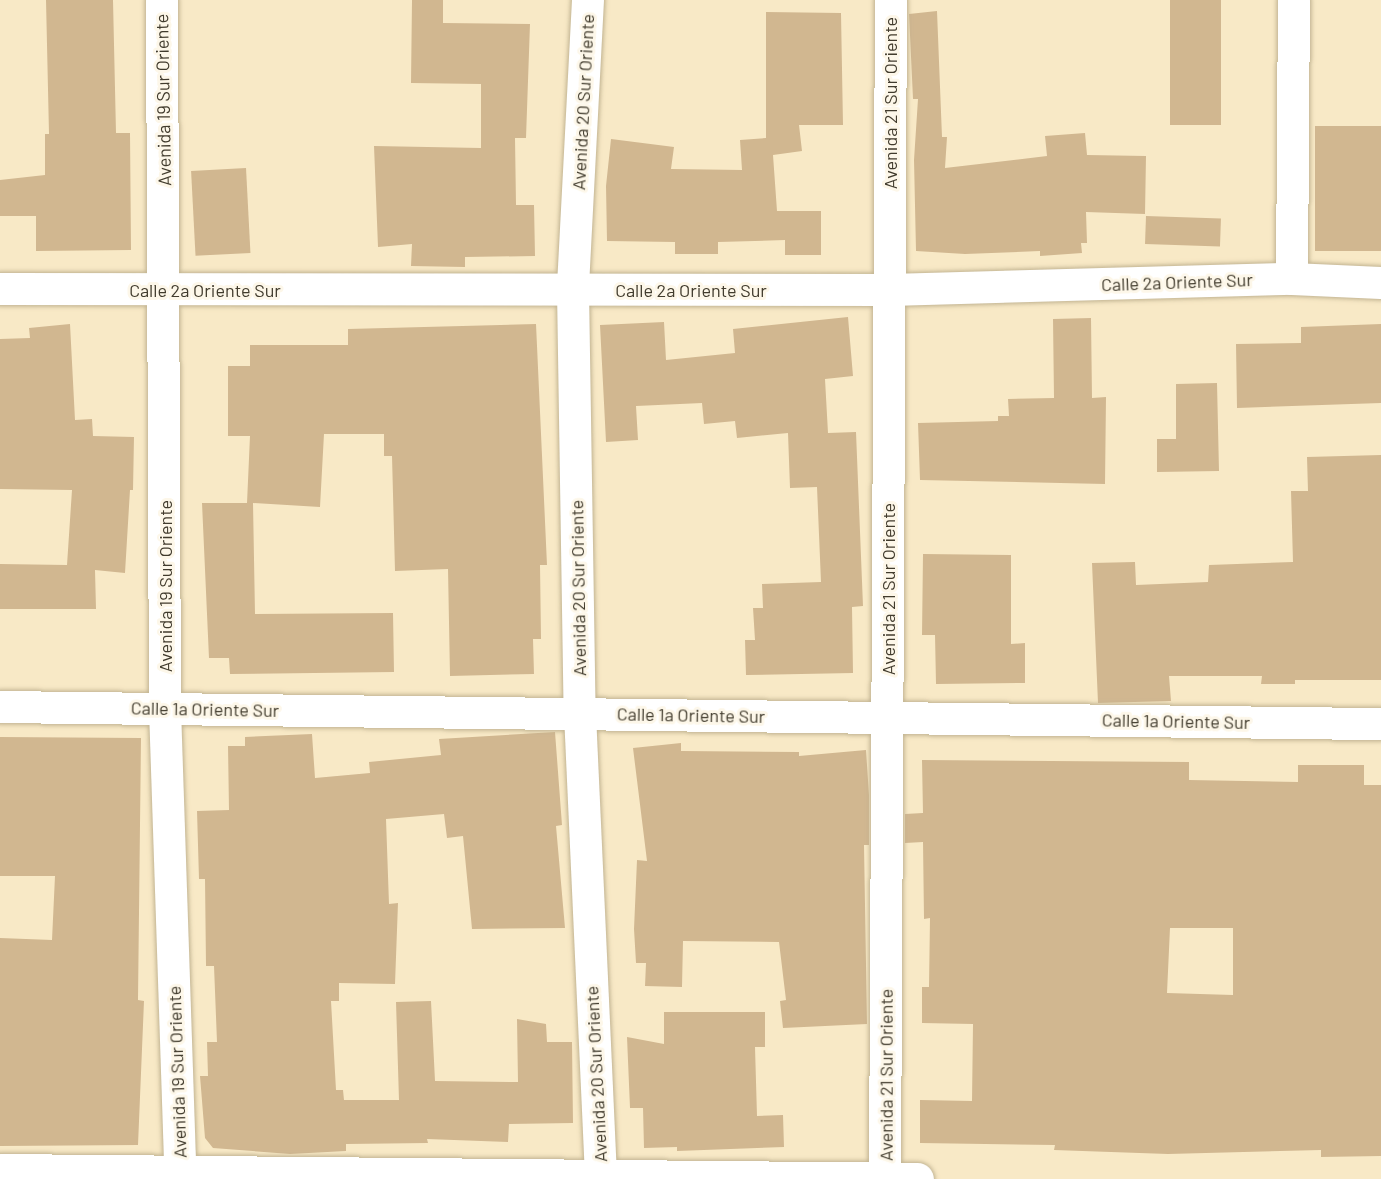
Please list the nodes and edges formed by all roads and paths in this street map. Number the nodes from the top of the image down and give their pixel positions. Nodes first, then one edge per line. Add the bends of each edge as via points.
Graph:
1 (162, 0) edge
2 (588, 0) edge
3 (891, 0) edge
4 (1294, 0) edge
5 (1292, 279) junction
6 (1381, 283) edge
7 (0, 289) edge
8 (166, 290) junction
9 (573, 290) junction
10 (890, 290) junction
11 (0, 707) edge
12 (165, 709) junction
13 (580, 714) junction
14 (887, 718) junction
15 (1381, 724) edge
16 (0, 1170) edge
17 (181, 1175) edge
18 (601, 1178) edge
19 (885, 1179) edge
20 (917, 1179) edge

1 - 8 street, Avenida 19 Sur Oriente
2 - 9 street, Avenida 20 Sur Oriente
3 - 10 street, Avenida 21 Sur Oriente
4 - 5 street
5 - 6 street, Calle 2a Oriente Sur
5 - 10 street, Calle 2a Oriente Sur
7 - 8 street, Calle 2a Oriente Sur
8 - 9 street, Calle 2a Oriente Sur
8 - 12 street, Avenida 19 Sur Oriente
9 - 10 street, Calle 2a Oriente Sur
9 - 13 street, Avenida 20 Sur Oriente
10 - 14 street, Avenida 21 Sur Oriente
11 - 12 street, Calle 1a Oriente Sur
12 - 13 street, Calle 1a Oriente Sur
12 - 17 street, Avenida 19 Sur Oriente
13 - 14 street, Calle 1a Oriente Sur
13 - 18 street, Avenida 20 Sur Oriente
14 - 15 street, Calle 1a Oriente Sur
14 - 19 street, Avenida 21 Sur Oriente
16 - 17 street
17 - 18 street
18 - 19 street
19 - 20 street

